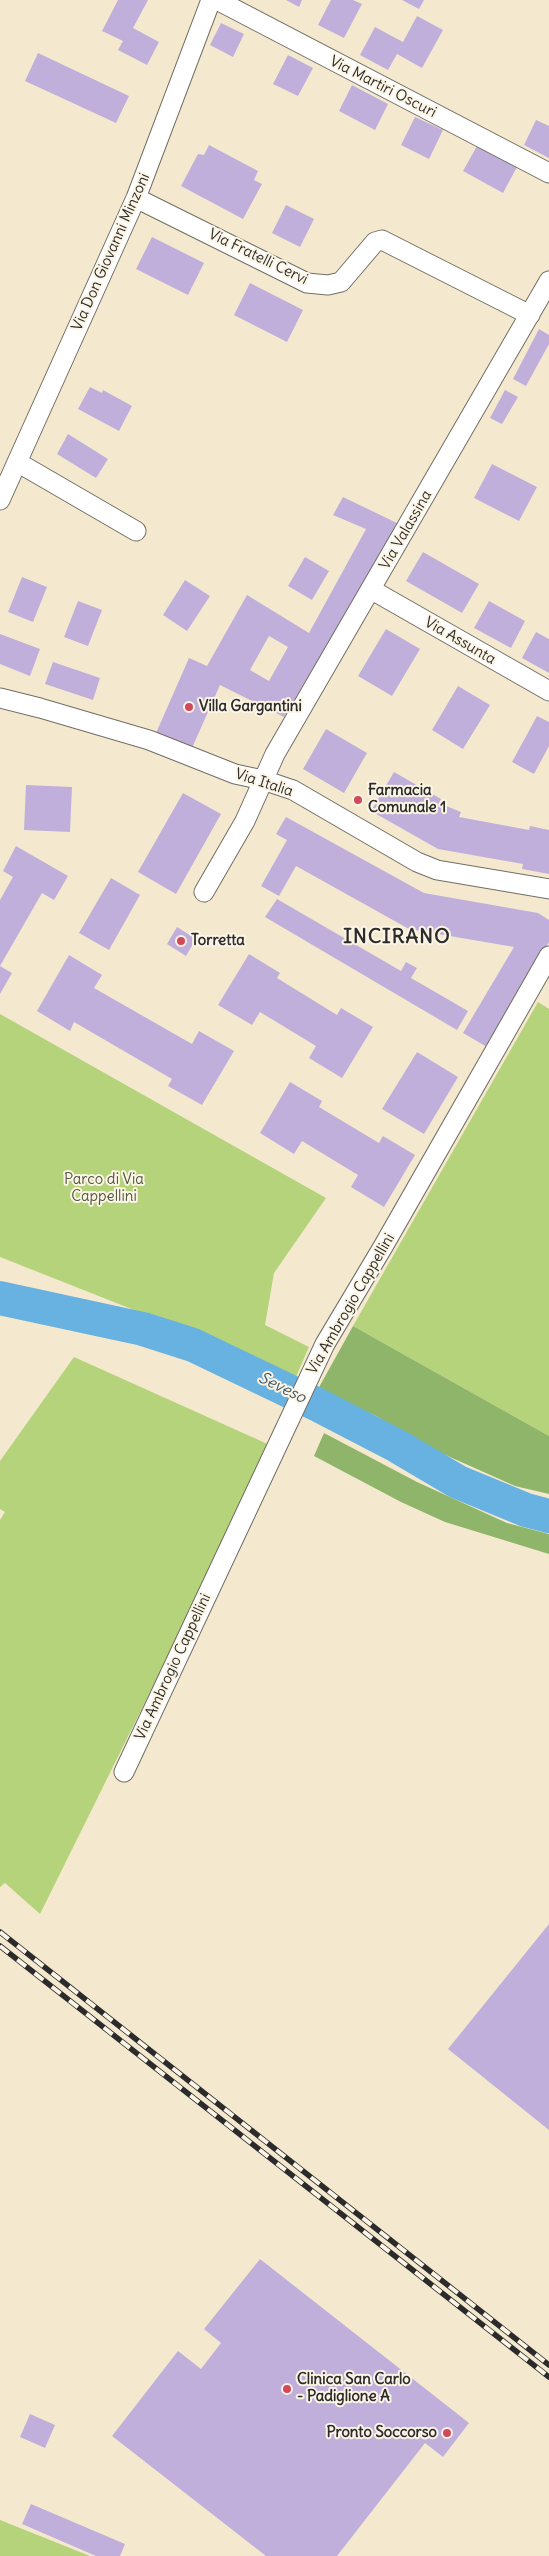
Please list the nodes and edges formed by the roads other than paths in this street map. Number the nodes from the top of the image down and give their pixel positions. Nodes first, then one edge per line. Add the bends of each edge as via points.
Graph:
1 (211, 0) edge
2 (217, 0) edge
3 (549, 173) edge
4 (136, 198) junction
5 (549, 281) edge
6 (530, 315) junction
7 (17, 462) junction
8 (0, 500) edge
9 (136, 531) dead end
10 (372, 590) junction
11 (549, 691) edge
12 (0, 698) edge
13 (263, 780) junction
14 (549, 889) edge
15 (204, 892) dead end
16 (549, 956) edge
17 (124, 1772) dead end

1 - 4 street, Via Don Giovanni Minzoni
2 - 3 street, Via Martiri Oscuri
4 - 6 street, Via Fratelli Cervi via 302,281 337,284 344,280 375,242 385,240
4 - 7 street, Via Don Giovanni Minzoni
5 - 6 street, Via Valassina
6 - 10 street, Via Valassina
7 - 8 street, Via Don Giovanni Minzoni
7 - 9 street
10 - 11 street, Via Assunta
10 - 13 street, Via Valassina via 274,754
12 - 13 street, Via Italia via 149,740 235,774
13 - 14 street, Via Italia via 293,790 417,862 437,870
13 - 15 street, Via Valassina via 245,821
16 - 17 street, Via Ambrogio Cappellini via 325,1344

